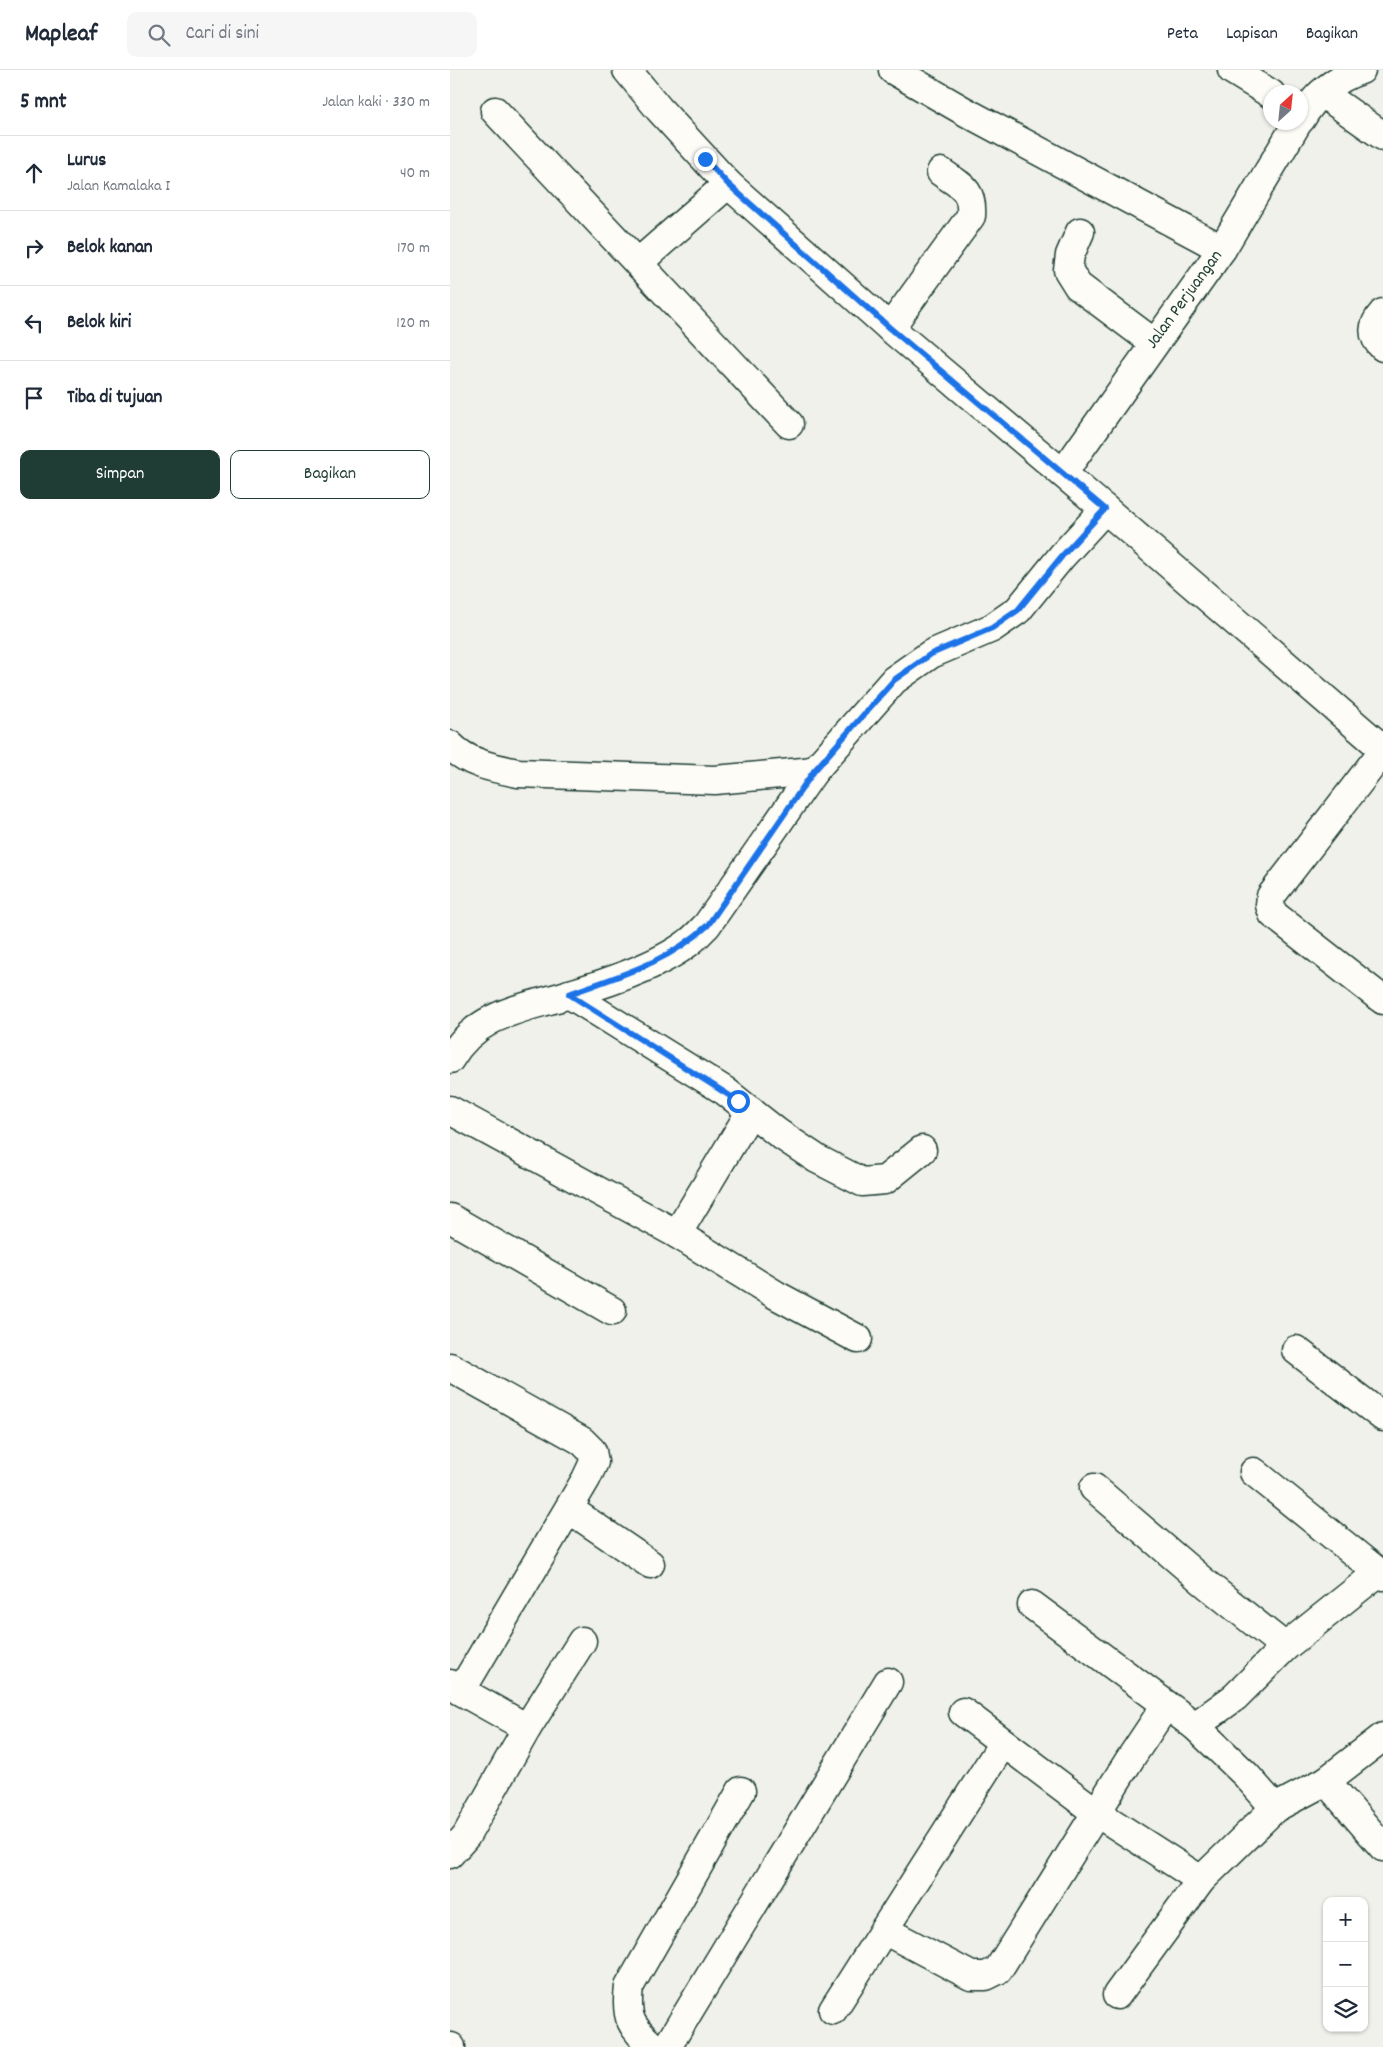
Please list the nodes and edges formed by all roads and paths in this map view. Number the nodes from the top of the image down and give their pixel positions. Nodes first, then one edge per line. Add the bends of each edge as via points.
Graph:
1 (627, 70) edge
2 (894, 70) edge
3 (1232, 70) edge
4 (1361, 70) edge
5 (1263, 90) edge
6 (1322, 93) junction
7 (1308, 108) edge
8 (494, 111) dead end
9 (1293, 130) edge
10 (1383, 136) edge
11 (941, 172) dead end
12 (728, 184) junction
13 (1080, 232) dead end
14 (1222, 249) junction
15 (638, 263) junction
16 (1383, 313) edge
17 (890, 328) junction
18 (1154, 342) junction
19 (1383, 347) edge
20 (789, 424) dead end
21 (1063, 473) junction
22 (1105, 509) junction
23 (450, 744) edge
24 (1383, 750) edge
25 (814, 771) junction
26 (569, 994) junction
27 (1383, 1000) edge
28 (450, 1059) edge
29 (450, 1110) edge
30 (751, 1111) junction
31 (922, 1150) dead end
32 (450, 1218) edge
33 (677, 1234) junction
34 (612, 1311) dead end
35 (858, 1340) dead end
36 (1296, 1350) dead end
37 (450, 1367) edge
38 (1383, 1417) edge
39 (1254, 1472) dead end
40 (1094, 1488) dead end
41 (569, 1509) junction
42 (650, 1564) dead end
43 (1381, 1574) edge
44 (1032, 1606) dead end
45 (582, 1640) dead end
46 (1285, 1647) junction
47 (888, 1682) dead end
48 (456, 1687) edge
49 (1166, 1705) junction
50 (964, 1712) dead end
51 (1196, 1726) junction
52 (527, 1728) junction
53 (1383, 1737) edge
54 (1002, 1743) junction
55 (1326, 1781) junction
56 (741, 1791) dead end
57 (1275, 1808) junction
58 (1096, 1813) junction
59 (1383, 1847) edge
60 (450, 1854) edge
61 (1200, 1880) junction
62 (884, 1930) junction
63 (1117, 1995) dead end
64 (833, 2010) dead end
65 (653, 2047) edge
66 (667, 2047) edge

1 - 12 street
2 - 14 street
3 - 5 street
4 - 6 street, Jalan Perjuangan via 1347,75
6 - 7 street, Jalan Perjuangan
6 - 10 street
8 - 15 street
9 - 14 street, Jalan Perjuangan
11 - 17 street via 965,189 972,201 971,216
12 - 15 street
12 - 17 street
13 - 18 street via 1070,255 1068,270 1078,286
14 - 18 street, Jalan Perjuangan
15 - 20 street
16 - 19 street via 1373,332
17 - 21 street
18 - 21 street, Jalan Perjuangan
21 - 22 street
22 - 24 street
22 - 25 street via 1018,610 992,628 931,654 894,680
23 - 25 street via 456,751 486,767 518,773 715,780
24 - 27 street via 1277,888 1270,905 1273,914
25 - 26 street via 708,925 688,943 642,967
26 - 28 street via 531,1004 478,1026
26 - 30 street via 725,1091
29 - 33 street
30 - 31 street via 817,1159 862,1182 885,1180
30 - 33 street
32 - 34 street
33 - 35 street via 776,1295
36 - 38 street
37 - 41 street via 582,1440 592,1451 594,1462
39 - 43 street
40 - 46 street
41 - 42 street
41 - 48 street
43 - 46 street
44 - 49 street
45 - 52 street
46 - 51 street via 1235,1697
47 - 66 street
48 - 52 street
49 - 51 street
49 - 58 street
50 - 54 street
51 - 57 street
52 - 60 street via 466,1836
53 - 55 street
54 - 58 street
54 - 62 street
55 - 57 street
55 - 59 street
56 - 65 street via 629,1987 626,2007 632,2025
57 - 61 street
58 - 61 street
58 - 62 street via 998,1970 986,1976 971,1976
61 - 63 street
62 - 64 street

